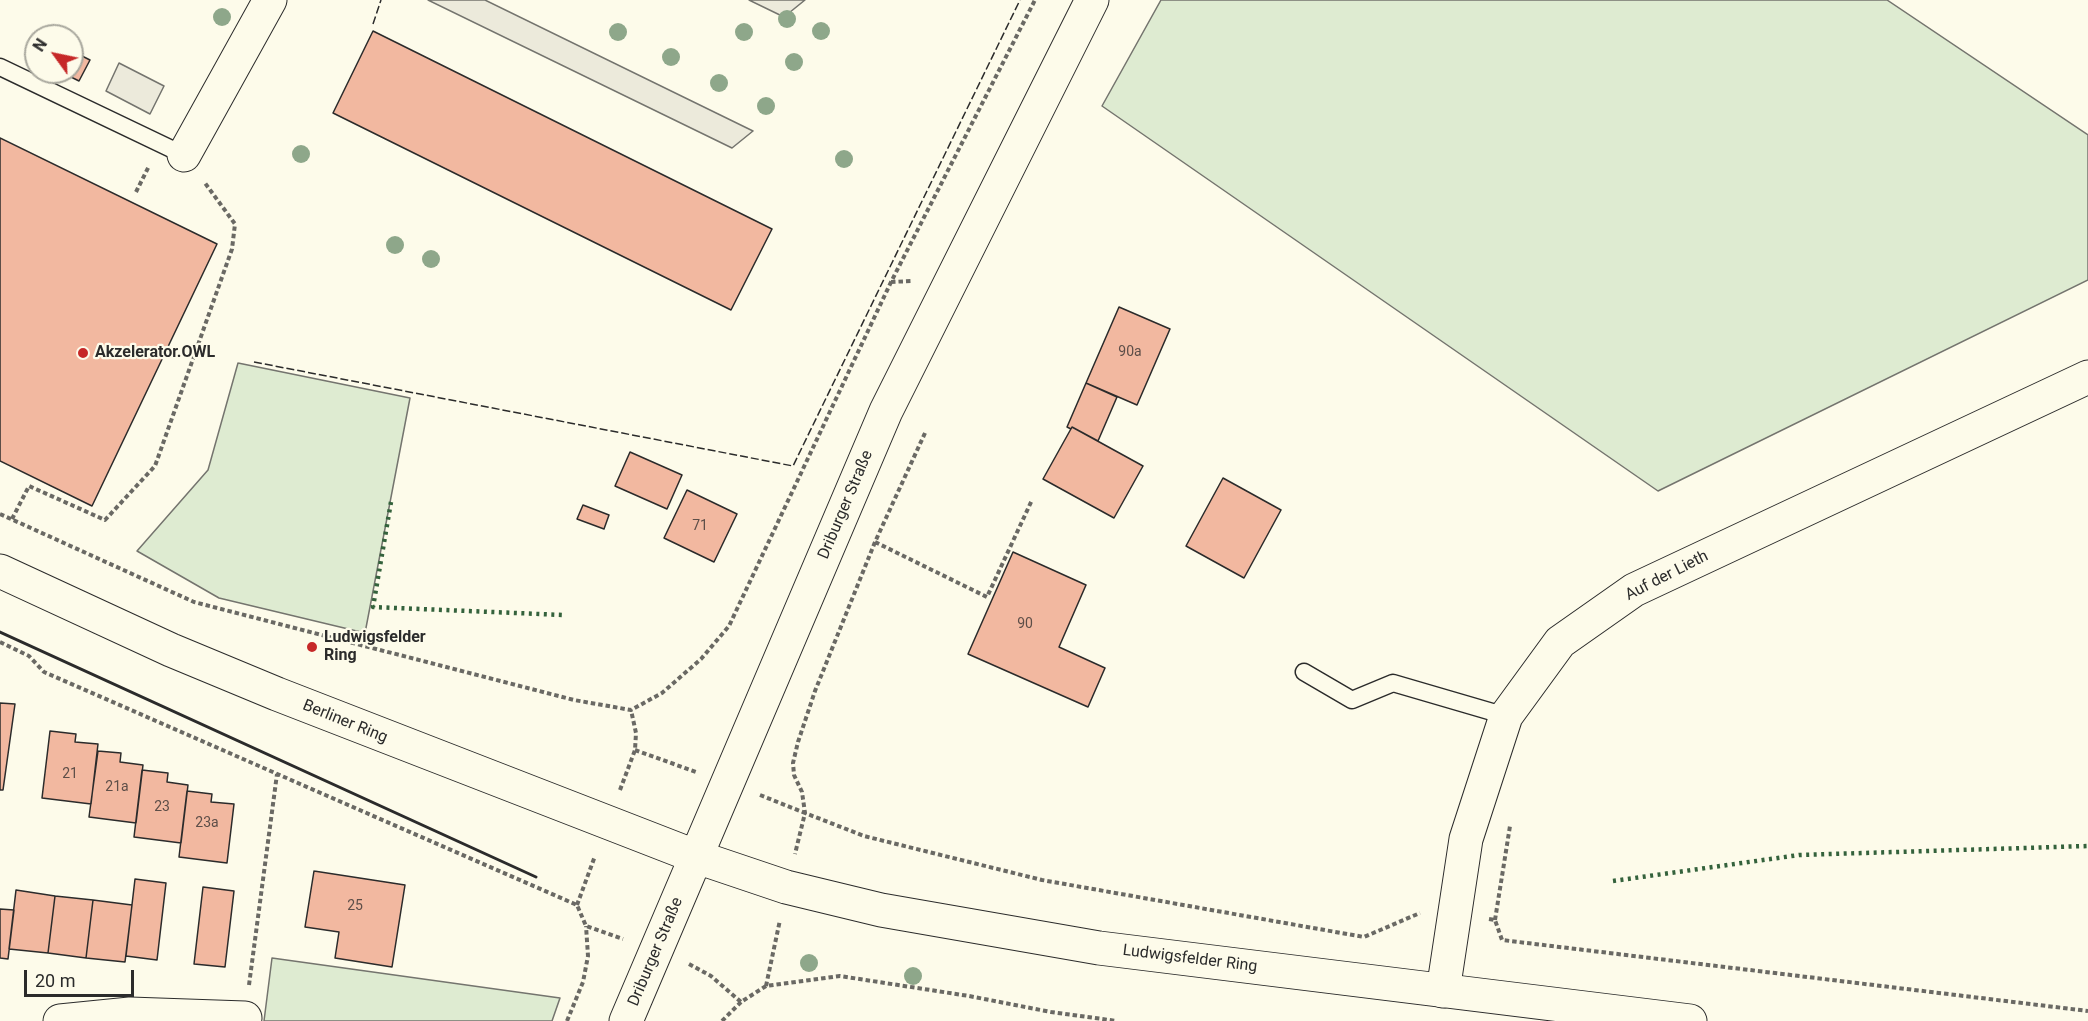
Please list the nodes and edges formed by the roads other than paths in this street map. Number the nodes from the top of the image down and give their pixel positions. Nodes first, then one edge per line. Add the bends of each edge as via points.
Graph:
1 (270, 0) edge
2 (1092, 0) edge
3 (0, 67) edge
4 (184, 156) joint
5 (2088, 377) edge
6 (0, 571) edge
7 (1304, 672) dead end
8 (1506, 716) junction
9 (696, 857) junction
10 (1443, 991) junction
11 (245, 1018) road end
12 (60, 1021) edge
13 (626, 1021) edge
14 (1690, 1021) edge

1 - 4 main road
2 - 9 main road, Driburger Straße via 886,411
3 - 4 lane
5 - 8 main road, Auf der Lieth via 1634,590 1560,642
6 - 9 main road, Berliner Ring via 266,690
7 - 8 lane via 1352,700 1393,683
8 - 10 main road, Auf der Lieth via 1466,839
9 - 10 main road, Ludwigsfelder Ring via 786,887 881,910 1099,948
9 - 13 main road, Driburger Straße
10 - 14 main road, Ludwigsfelder Ring
11 - 12 main road via 130,1014

